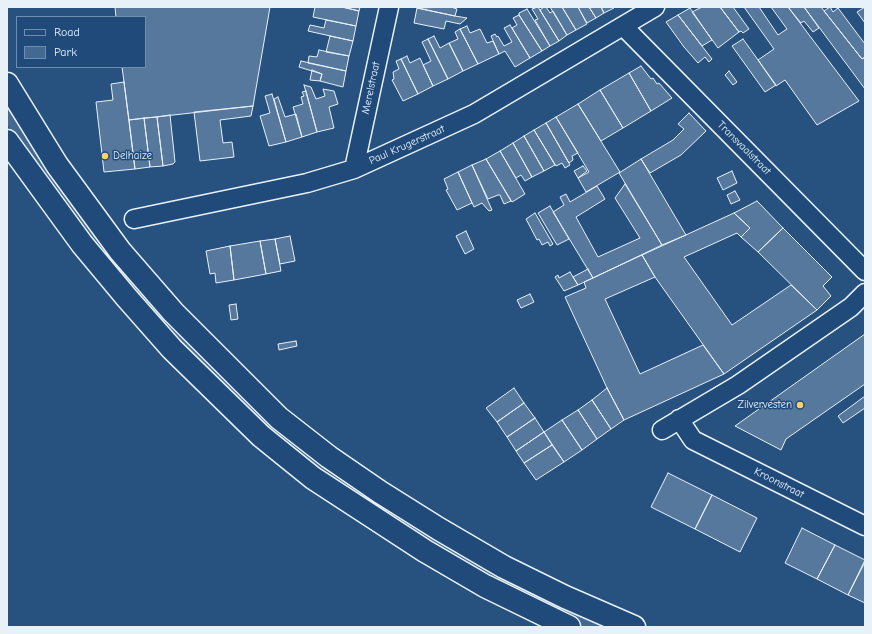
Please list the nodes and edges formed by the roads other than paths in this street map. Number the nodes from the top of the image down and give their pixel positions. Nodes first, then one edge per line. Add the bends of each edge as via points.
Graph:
1 (388, 7) edge
2 (655, 7) edge
3 (623, 26) junction
4 (7, 84) edge
5 (7, 141) edge
6 (354, 169) junction
7 (134, 220) dead end
8 (865, 270) edge
9 (865, 293) edge
10 (679, 419) junction
11 (662, 430) dead end
12 (865, 526) edge
13 (569, 627) edge
14 (634, 627) edge

1 - 6 street, Merelstraat
2 - 3 street, Paul Krugerstraat
3 - 6 street, Paul Krugerstraat via 474,114
3 - 8 street, Transvaalstraat
4 - 14 main road via 57,165 120,251 173,312 279,418 335,461 439,529 504,567
5 - 13 main road via 82,244 126,298 172,349 261,436 313,478 425,551 485,586
6 - 7 street, Paul Krugerstraat via 307,183
9 - 10 street via 851,307 738,385
10 - 11 street
10 - 12 street, Kroonstraat via 693,440

